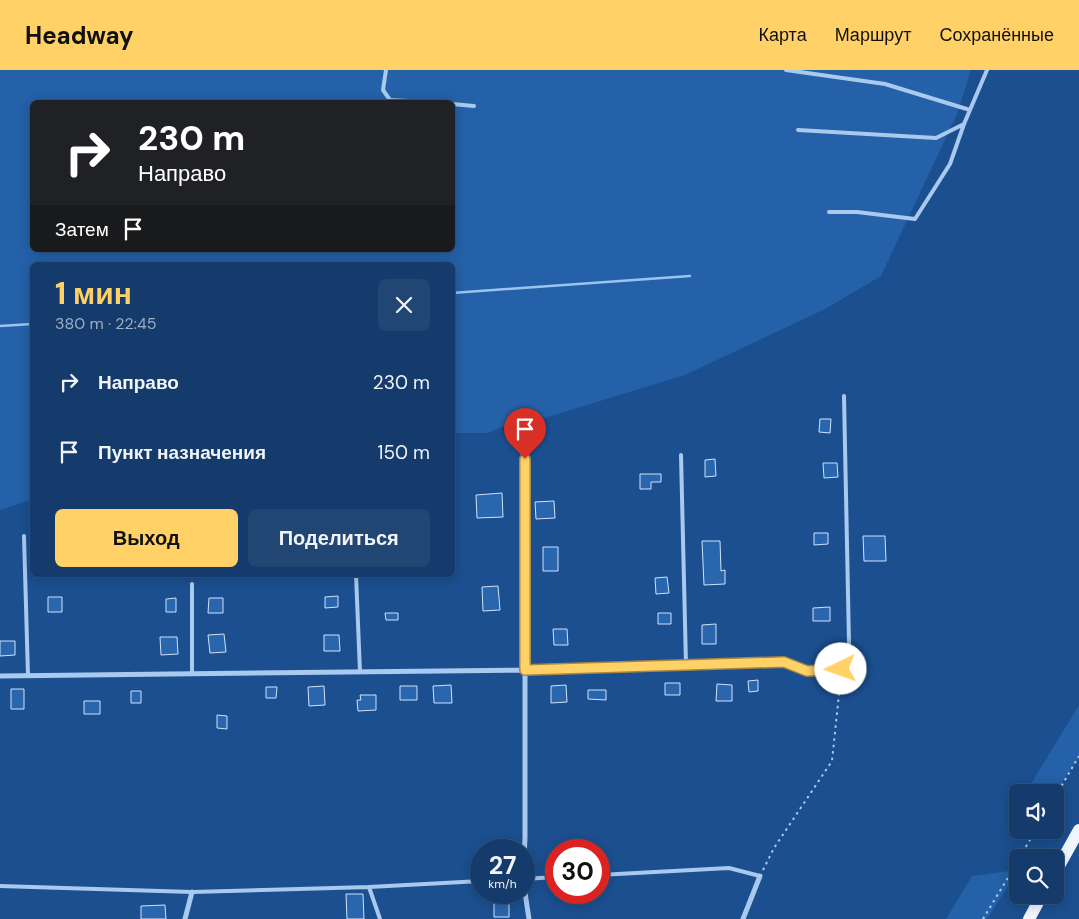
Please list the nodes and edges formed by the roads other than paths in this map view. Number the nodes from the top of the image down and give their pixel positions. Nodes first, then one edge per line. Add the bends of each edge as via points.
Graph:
1 (386, 70) edge
2 (786, 70) edge
3 (987, 70) edge
4 (390, 100) edge
5 (455, 104) edge
6 (474, 106) dead end
7 (970, 110) junction
8 (964, 124) junction
9 (798, 130) dead end
10 (829, 212) dead end
11 (844, 396) dead end
12 (525, 440) dead end
13 (681, 455) dead end
14 (24, 536) dead end
15 (356, 577) edge
16 (192, 584) dead end
17 (686, 665) junction
18 (841, 669) joint
19 (525, 670) junction
20 (360, 672) junction
21 (192, 674) junction
22 (0, 676) edge
23 (28, 676) junction
24 (1079, 830) edge
25 (525, 839) edge
26 (1064, 857) edge
27 (610, 874) edge
28 (760, 876) joint
29 (470, 882) edge
30 (0, 886) edge
31 (369, 888) junction
32 (192, 892) junction
33 (527, 904) edge
34 (1037, 904) edge
35 (186, 919) edge
36 (380, 919) edge
37 (529, 919) edge
38 (744, 919) edge
39 (1029, 919) edge

1 - 4 lane via 383,90
2 - 7 lane via 885,84
3 - 7 lane
5 - 6 lane
7 - 8 lane
8 - 9 lane via 936,138
8 - 10 lane via 950,164 915,220 857,212
11 - 18 lane via 849,643
12 - 19 street
13 - 17 lane
14 - 23 lane
15 - 20 lane
16 - 21 lane
17 - 18 street via 784,662 807,671
17 - 19 street
19 - 20 street
19 - 25 street
20 - 21 street
21 - 23 street
22 - 23 street
24 - 26 main road
27 - 28 lane via 729,868
28 - 38 street
29 - 31 lane
30 - 32 lane
31 - 32 lane
31 - 36 lane
32 - 35 street
33 - 37 street
34 - 39 main road

